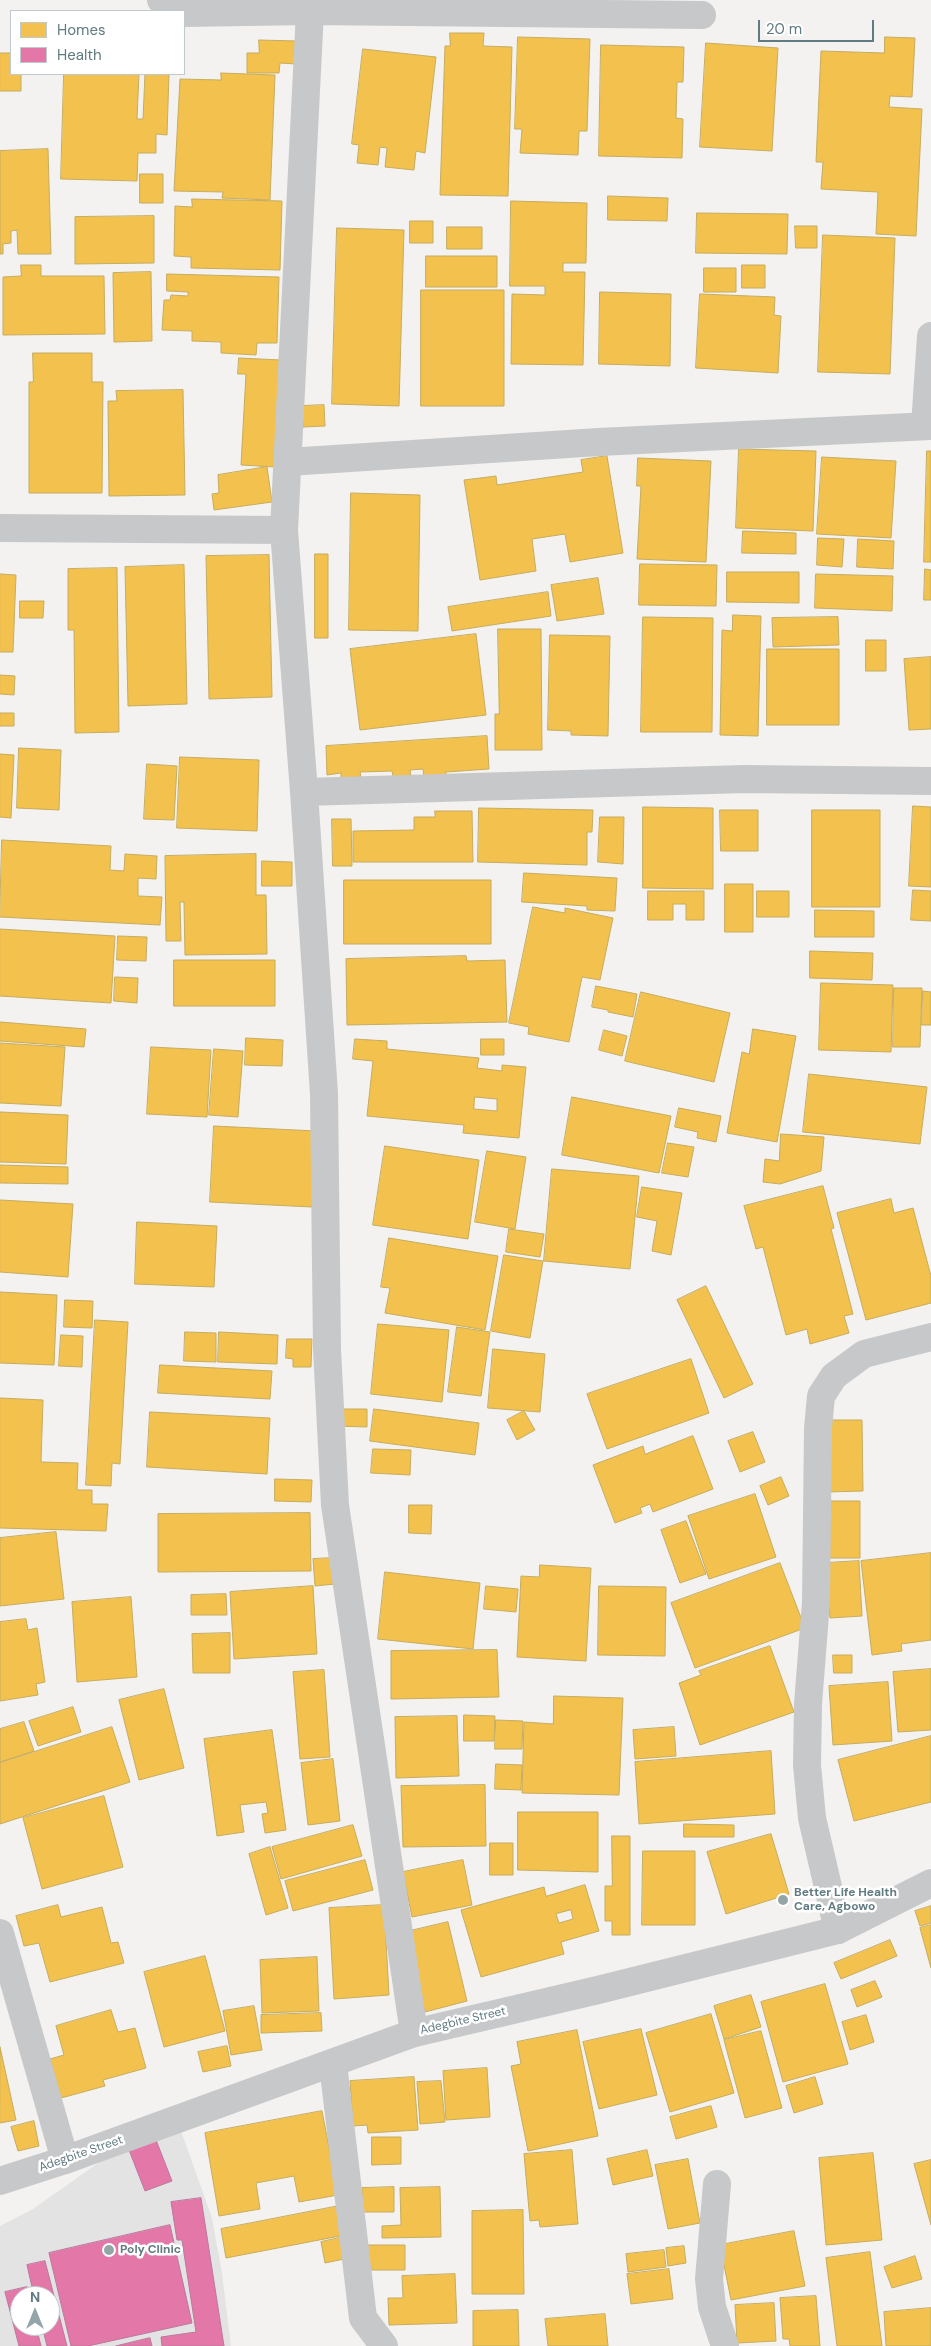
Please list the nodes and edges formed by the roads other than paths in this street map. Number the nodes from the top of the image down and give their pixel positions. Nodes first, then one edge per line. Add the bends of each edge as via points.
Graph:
1 (161, 0) edge
2 (527, 7) edge
3 (178, 10) edge
4 (310, 11) junction
5 (185, 13) edge
6 (702, 15) dead end
7 (931, 336) edge
8 (928, 426) edge
9 (288, 462) junction
10 (0, 528) edge
11 (284, 530) junction
12 (931, 781) edge
13 (304, 792) junction
14 (931, 1337) edge
15 (931, 1883) edge
16 (838, 1930) junction
17 (0, 1933) edge
18 (414, 2033) junction
19 (333, 2064) junction
20 (65, 2160) junction
21 (0, 2181) edge
22 (717, 2184) dead end
23 (384, 2346) edge
24 (725, 2346) edge

1 - 3 street
2 - 4 street
2 - 6 street
4 - 5 street
4 - 9 street
7 - 8 street
8 - 9 street via 599,442
9 - 11 street
10 - 11 street
11 - 13 street
12 - 13 street via 745,779
13 - 18 street via 324,1094 327,1349 335,1505
14 - 16 street via 864,1354 834,1376 821,1396 816,1602 807,1766 812,1818
15 - 16 street, Adegbite Street
16 - 18 street, Adegbite Street
17 - 20 street
18 - 19 street, Adegbite Street
19 - 20 street, Adegbite Street
19 - 23 street via 363,2318
20 - 21 street, Adegbite Street
22 - 24 street via 709,2280 712,2307

